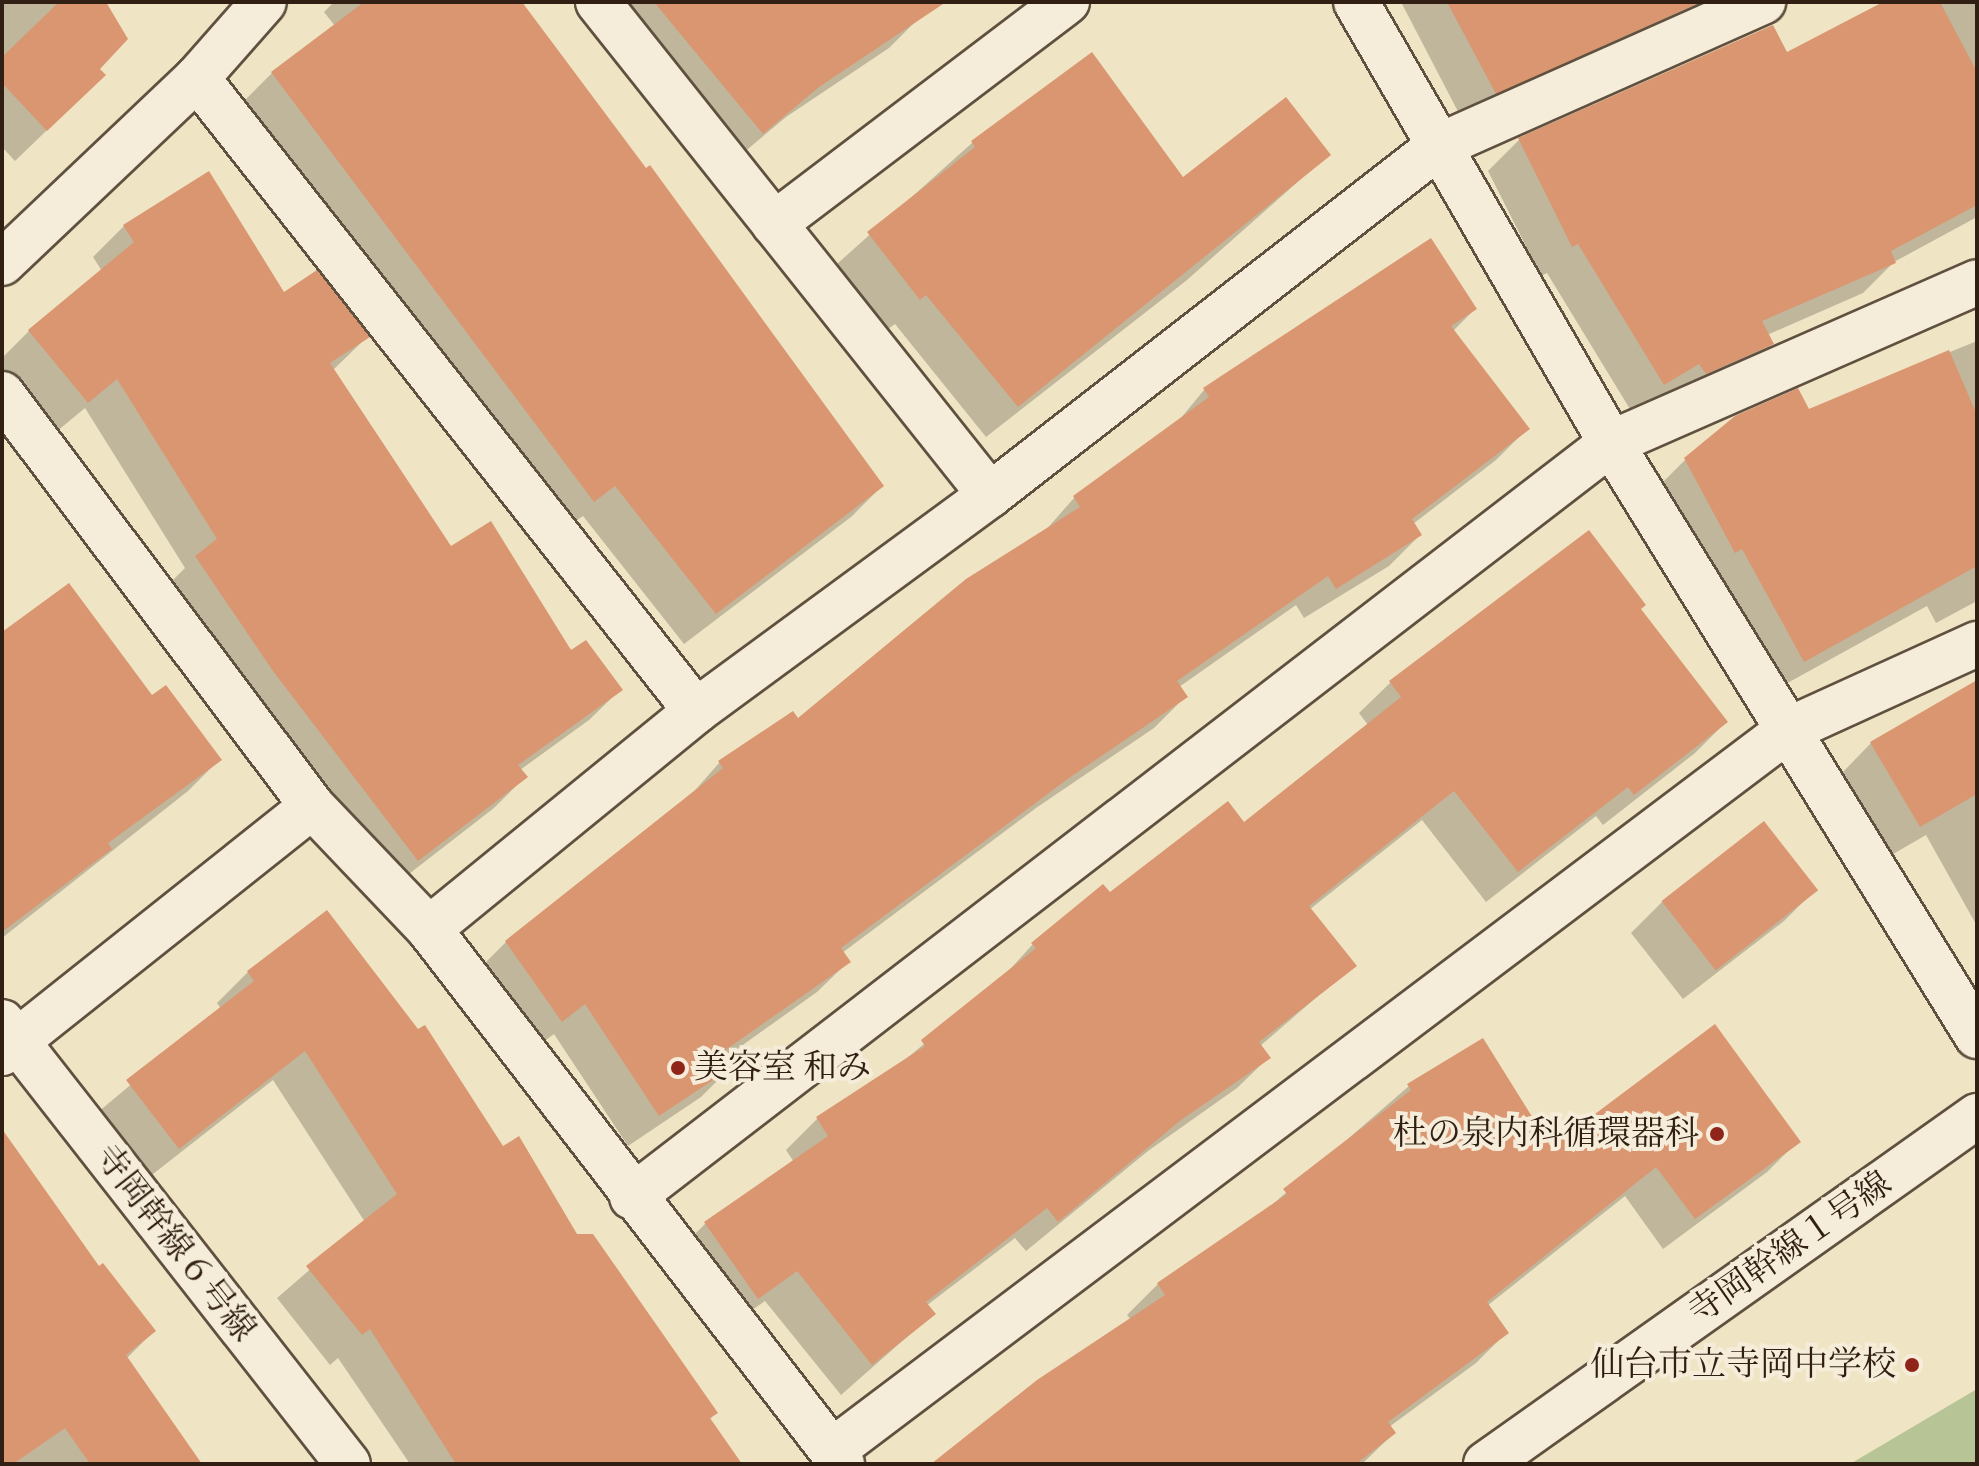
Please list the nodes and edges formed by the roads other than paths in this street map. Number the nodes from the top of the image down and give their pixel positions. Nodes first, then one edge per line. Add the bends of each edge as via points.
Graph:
1 (264, 2) edge
2 (598, 2) edge
3 (1067, 2) edge
4 (1356, 2) edge
5 (1763, 2) edge
6 (1013, 17) edge
7 (197, 78) junction
8 (1439, 146) junction
9 (774, 224) junction
10 (2, 263) edge
11 (1977, 282) edge
12 (2, 394) edge
13 (1611, 443) junction
14 (990, 495) junction
15 (1977, 644) edge
16 (696, 711) junction
17 (1788, 730) junction
18 (312, 806) junction
19 (429, 929) junction
20 (1977, 1036) edge
21 (7, 1038) edge
22 (1977, 1116) edge
23 (632, 1197) junction
24 (837, 1458) edge
25 (348, 1464) edge
26 (1486, 1464) edge

1 - 7 street
2 - 9 street
3 - 6 street
4 - 8 street
5 - 8 street
6 - 9 street
7 - 10 street
7 - 16 street
8 - 13 street
8 - 14 street
9 - 14 street
11 - 13 street
12 - 18 street
13 - 17 street
13 - 23 street
14 - 16 street
15 - 17 street
16 - 19 street
17 - 20 street
17 - 24 street
18 - 19 street
18 - 21 street
19 - 23 street
21 - 25 street, 寺岡幹線６号線
22 - 26 street, 寺岡幹線１号線
23 - 24 street

